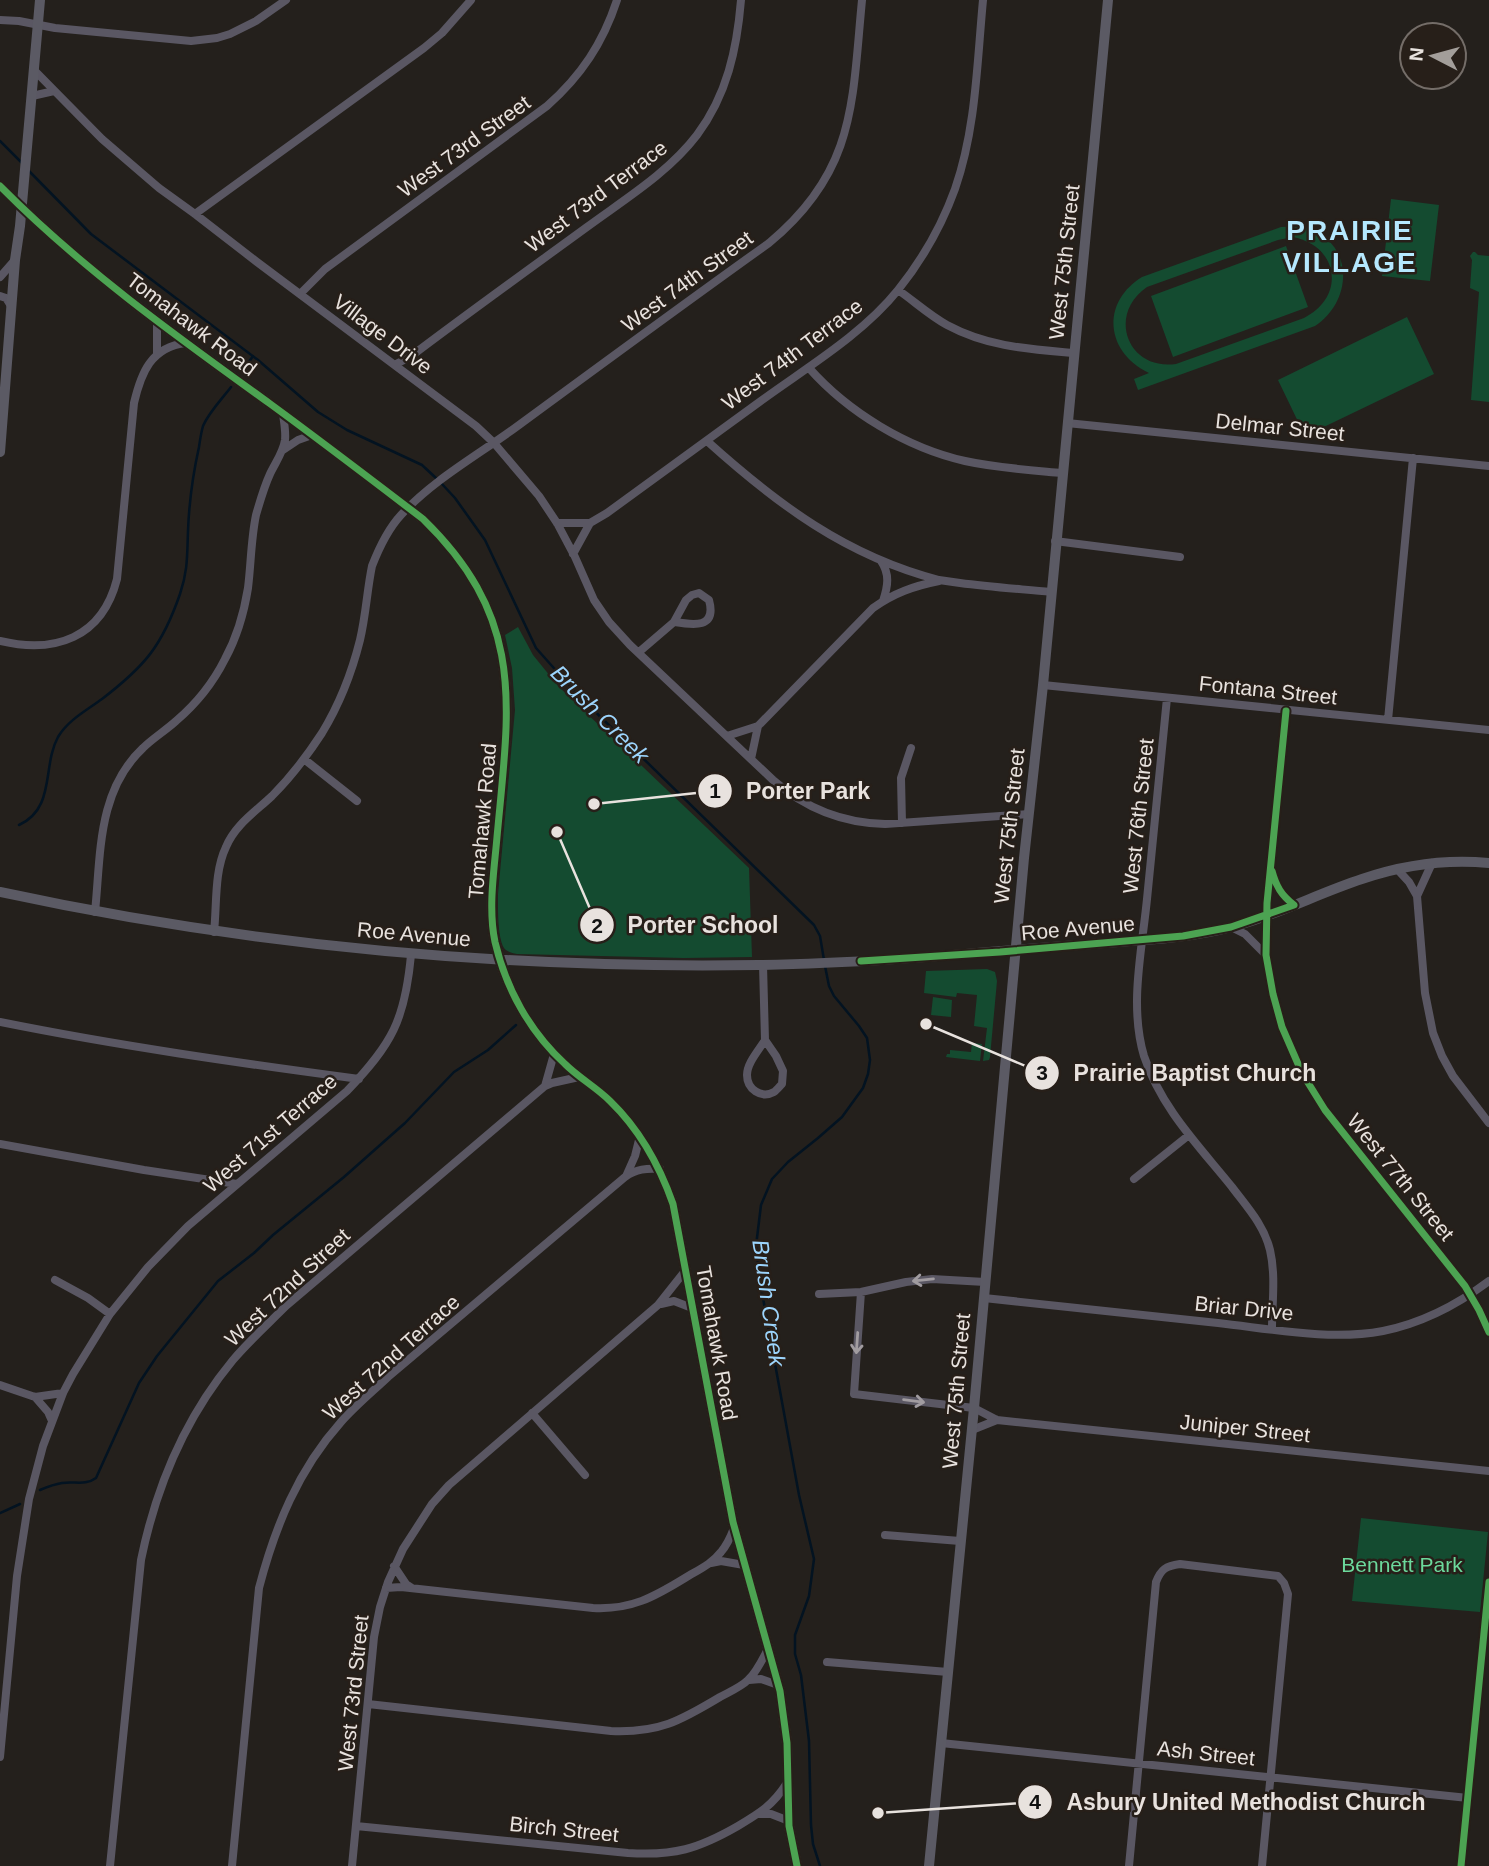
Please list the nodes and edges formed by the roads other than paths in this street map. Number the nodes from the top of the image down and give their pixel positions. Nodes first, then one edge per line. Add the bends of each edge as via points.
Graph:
1 (40, 0) edge
2 (286, 0) edge
3 (471, 0) edge
4 (617, 0) edge
5 (741, 0) edge
6 (862, 0) edge
7 (983, 0) edge
8 (1108, 0) edge
9 (0, 20) edge
10 (38, 25) junction
11 (34, 70) junction
12 (54, 90) junction
13 (32, 96) junction
14 (0, 186) edge
15 (22, 208) junction
16 (195, 214) junction
17 (15, 260) junction
18 (0, 276) edge
19 (898, 290) junction
20 (300, 294) junction
21 (0, 296) edge
22 (11, 309) junction
23 (157, 321) junction
24 (186, 343) junction
25 (158, 353) junction
26 (1074, 353) junction
27 (396, 364) junction
28 (809, 368) junction
29 (283, 414) junction
30 (1067, 423) junction
31 (312, 435) junction
32 (707, 441) junction
33 (494, 443) junction
34 (283, 450) junction
35 (0, 452) edge
36 (1413, 458) junction
37 (1489, 466) edge
38 (1062, 473) junction
39 (408, 508) junction
40 (557, 523) junction
41 (590, 523) junction
42 (1055, 541) junction
43 (573, 554) junction
44 (1180, 557) dead end
45 (880, 559) junction
46 (942, 580) junction
47 (1051, 592) junction
48 (883, 601) junction
49 (674, 622) junction
50 (0, 641) edge
51 (639, 652) junction
52 (1043, 685) junction
53 (1167, 698) junction
54 (1286, 711) junction
55 (1388, 720) junction
56 (758, 726) junction
57 (1489, 730) edge
58 (727, 736) junction
59 (911, 748) dead end
60 (304, 759) junction
61 (751, 759) junction
62 (357, 800) dead end
63 (1029, 814) junction
64 (902, 823) junction
65 (1432, 863) junction
66 (1489, 863) edge
67 (1271, 867) junction
68 (1397, 869) junction
69 (0, 892) edge
70 (1417, 896) junction
71 (1294, 905) junction
72 (94, 912) junction
73 (1267, 916) junction
74 (1231, 927) junction
75 (214, 932) junction
76 (1142, 940) junction
77 (1016, 951) junction
78 (411, 955) junction
79 (1266, 955) junction
80 (501, 961) junction
81 (763, 965) junction
82 (0, 1022) edge
83 (765, 1041) junction
84 (554, 1054) junction
85 (579, 1077) junction
86 (359, 1079) junction
87 (545, 1086) junction
88 (1489, 1123) edge
89 (1189, 1135) junction
90 (640, 1136) junction
91 (0, 1144) edge
92 (660, 1169) junction
93 (625, 1177) junction
94 (1134, 1179) dead end
95 (237, 1184) junction
96 (685, 1271) junction
97 (55, 1280) dead end
98 (1489, 1281) edge
99 (985, 1282) junction
100 (861, 1292) junction
101 (819, 1294) dead end
102 (1470, 1295) junction
103 (984, 1297) junction
104 (658, 1305) junction
105 (692, 1308) junction
106 (110, 1314) junction
107 (1272, 1329) junction
108 (1489, 1332) edge
109 (0, 1385) edge
110 (63, 1393) junction
111 (35, 1397) junction
112 (974, 1408) junction
113 (532, 1413) junction
114 (997, 1420) junction
115 (52, 1421) junction
116 (972, 1430) junction
117 (1489, 1471) edge
118 (585, 1475) dead end
119 (734, 1528) junction
120 (885, 1535) dead end
121 (960, 1541) junction
122 (711, 1563) junction
123 (744, 1565) junction
124 (394, 1566) junction
125 (1489, 1582) edge
126 (386, 1588) junction
127 (414, 1589) junction
128 (769, 1647) junction
129 (827, 1661) dead end
130 (948, 1672) junction
131 (749, 1680) junction
132 (778, 1685) junction
133 (368, 1704) junction
134 (941, 1743) junction
135 (0, 1757) edge
136 (1139, 1763) junction
137 (1270, 1778) junction
138 (788, 1782) junction
139 (1468, 1798) junction
140 (760, 1814) junction
141 (789, 1821) junction
142 (356, 1826) junction
143 (110, 1866) edge
144 (232, 1866) edge
145 (352, 1866) edge
146 (797, 1866) edge
147 (929, 1866) edge
148 (1129, 1866) edge
149 (1262, 1866) edge
150 (1461, 1866) edge

1 - 10 main road
2 - 10 street via 243,28 191,41
3 - 16 street via 424,48
4 - 20 street, West 73rd Street via 596,50 561,94 325,270
5 - 27 street, West 73rd Terrace via 736,45 724,87 704,124 680,154
6 - 33 street, West 74th Street via 845,136 829,173 802,212 769,243
7 - 19 street, West 74th Terrace via 973,107 962,166 934,236
8 - 26 main road, West 75th Street
9 - 10 street
10 - 11 main road
11 - 12 street, Village Drive
11 - 13 main road
12 - 13 street
12 - 16 street, Village Drive via 131,165
13 - 15 main road
14 - 15 main road, Tomahawk Road
15 - 17 main road
15 - 23 main road, Tomahawk Road
16 - 20 street, Village Drive
17 - 18 street
17 - 22 main road
19 - 26 street via 970,336 1015,348
19 - 28 street, West 74th Terrace
20 - 27 street, Village Drive
21 - 22 street via 8,300
22 - 35 main road
23 - 24 main road, Tomahawk Road
23 - 25 street
24 - 25 street
24 - 29 main road, Tomahawk Road
25 - 50 street via 147,367 134,403 120,558 112,596 89,627 65,641 48,646
26 - 30 main road, West 75th Street
27 - 33 street, Village Drive
28 - 32 street, West 74th Terrace
28 - 38 street via 879,425 931,450 996,467
29 - 31 main road, Tomahawk Road
29 - 34 street
30 - 36 street, Delmar Street
30 - 38 main road, West 75th Street
31 - 34 street
31 - 39 main road, Tomahawk Road
32 - 41 street, West 74th Terrace
32 - 45 street via 802,518
33 - 39 street, West 74th Street
33 - 40 street, Village Drive
34 - 72 street via 261,499 243,613 225,660 193,705 142,748 114,786 104,820
36 - 37 street, Delmar Street
36 - 55 street
38 - 42 main road, West 75th Street
39 - 60 street via 376,555 350,673 327,724
39 - 80 main road, Tomahawk Road via 443,538 470,574 487,605 505,666 508,713 492,903
40 - 41 street
40 - 43 street, Village Drive
41 - 43 street, West 74th Terrace
42 - 44 street
42 - 47 main road, West 75th Street
43 - 51 street, Village Drive via 594,600
45 - 46 street
45 - 48 street via 888,578
46 - 47 street
46 - 48 street
47 - 52 main road, West 75th Street
48 - 56 street
49 - 49 street via 692,595 699,593 709,600 711,611 705,622
49 - 51 street
51 - 58 street, Village Drive
52 - 53 street, Fontana Street
52 - 63 main road, West 75th Street
53 - 54 street, Fontana Street
53 - 76 street, West 76th Street
54 - 55 street, Fontana Street
54 - 67 street, West 77th Street
55 - 57 street, Fontana Street
56 - 58 street
56 - 61 street
58 - 61 street, Village Drive
59 - 64 street via 901,778
60 - 62 street
60 - 75 street via 244,821 225,848
61 - 64 street, Village Drive via 782,788 818,810 870,824
63 - 64 street, Village Drive
63 - 77 main road, West 75th Street
65 - 66 main road, Roe Avenue
65 - 68 main road, Roe Avenue
65 - 70 street
67 - 71 street via 1283,897
67 - 73 street, West 77th Street
68 - 70 street
68 - 71 main road, Roe Avenue
69 - 72 main road, Roe Avenue
70 - 88 street via 1433,1033 1453,1076
71 - 73 main road, Roe Avenue
72 - 75 main road, Roe Avenue
73 - 74 main road, Roe Avenue
73 - 79 street, West 77th Street
74 - 76 main road, Roe Avenue
74 - 79 street
75 - 78 main road, Roe Avenue
76 - 77 main road, Roe Avenue
76 - 89 street, West 76th Street via 1137,1000 1144,1056 1156,1085
77 - 81 main road, Roe Avenue
77 - 99 main road, West 75th Street
78 - 80 main road, Roe Avenue
78 - 86 street, West 71st Terrace via 399,1020 385,1047
79 - 102 street, West 77th Street via 1282,1027 1313,1092
80 - 81 main road, Roe Avenue
80 - 84 main road, Tomahawk Road via 520,1008
81 - 83 street
82 - 86 street
83 - 83 street via 783,1071 782,1084 766,1094 749,1086 747,1075
84 - 85 main road, Tomahawk Road
84 - 87 street
85 - 87 street, West 72nd Street
85 - 90 main road, Tomahawk Road via 610,1100
86 - 95 street, West 71st Terrace
87 - 143 street, West 72nd Street via 286,1306 234,1359 192,1419 161,1485 141,1560
89 - 94 street
89 - 107 street, West 76th Street via 1263,1230 1272,1264
90 - 92 main road, Tomahawk Road
90 - 93 street, West 72nd Terrace
91 - 95 street
92 - 93 street, West 72nd Terrace via 644,1169
92 - 96 main road, Tomahawk Road via 676,1216
93 - 144 street, West 72nd Terrace via 353,1409 293,1493 270,1548 260,1588
95 - 106 street, West 71st Terrace via 188,1226
96 - 104 street, West 73rd Street
96 - 105 main road, Tomahawk Road
97 - 106 street
98 - 102 street, Briar Drive
99 -> 100 street via 932,1279
99 - 103 main road, West 75th Street
100 - 101 street
100 -> 112 street, Juniper Street via 854,1394
102 - 107 street, Briar Drive via 1431,1317 1383,1331
102 - 108 street, West 77th Street
103 - 107 street, Briar Drive
103 - 112 main road, West 75th Street
104 - 105 street via 674,1301
104 - 113 street, West 73rd Street
105 - 119 main road, Tomahawk Road
106 - 110 street, West 71st Terrace
109 - 111 street
110 - 111 street
110 - 115 street, West 71st Terrace
111 - 115 street
112 - 114 street, Juniper Street
112 - 116 main road, West 75th Street
113 - 118 street
113 - 124 street, West 73rd Street via 449,1485 412,1532
114 - 116 street, Juniper Street
114 - 117 street, Juniper Street
115 - 135 street, West 71st Terrace via 22,1535
116 - 121 main road, West 75th Street
119 - 122 street
119 - 123 main road, Tomahawk Road
120 - 121 street
121 - 130 main road, West 75th Street
122 - 123 street
122 - 127 street via 653,1597 617,1608
123 - 128 main road, Tomahawk Road
124 - 126 street, West 73rd Street
124 - 127 street
125 - 139 street
126 - 127 street
126 - 133 street, West 73rd Street via 374,1637
128 - 131 street
128 - 132 main road, Tomahawk Road
129 - 130 street
130 - 134 main road, West 75th Street
131 - 132 street
131 - 133 street via 670,1724 631,1731
132 - 138 main road, Tomahawk Road
133 - 142 street, West 73rd Street
134 - 136 street, Ash Street
134 - 147 main road, West 75th Street
136 - 137 street, Ash Street
136 - 137 street via 1160,1573 1167,1566 1180,1564 1264,1573 1278,1576 1288,1594
136 - 148 street
137 - 139 street, Ash Street
137 - 149 street
138 - 140 street, Birch Street
138 - 141 main road, Tomahawk Road
139 - 150 street
140 - 141 street
140 - 142 street, Birch Street via 700,1846 653,1855
141 - 146 main road, Tomahawk Road
142 - 145 street, West 73rd Street

